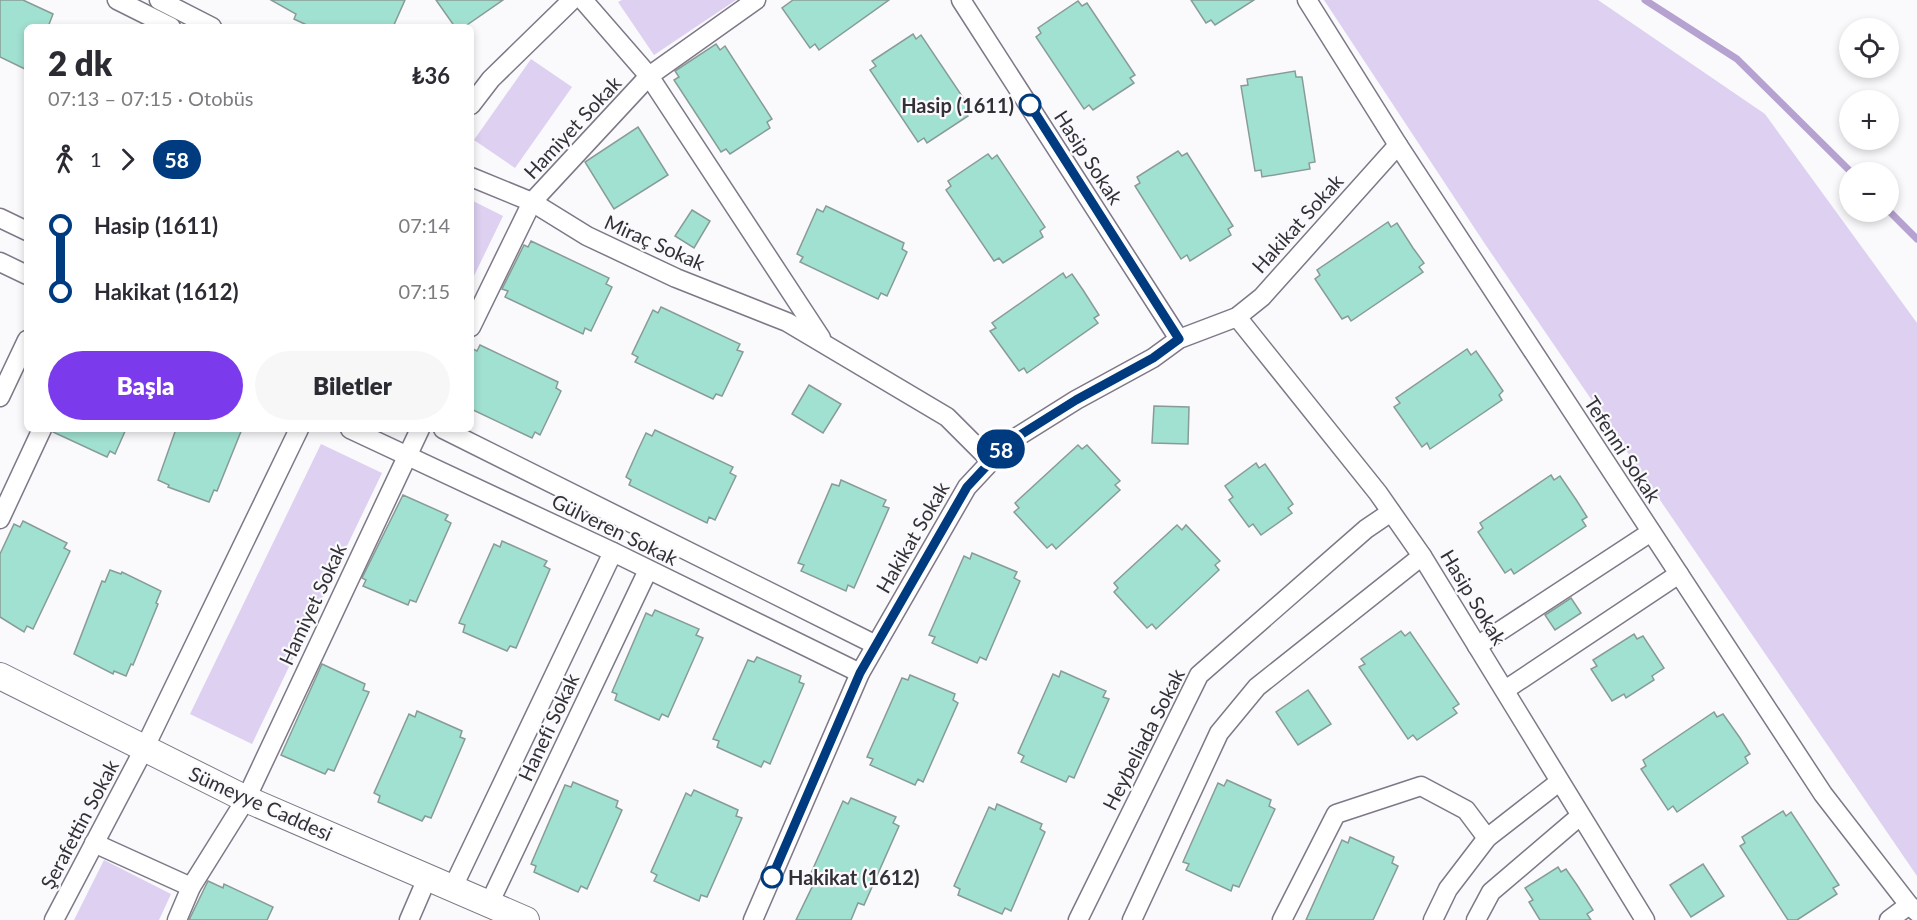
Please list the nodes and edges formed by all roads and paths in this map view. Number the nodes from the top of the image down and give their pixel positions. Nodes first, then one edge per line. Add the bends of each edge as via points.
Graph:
1 (117, 0) edge
2 (159, 0) edge
3 (572, 0) edge
4 (584, 0) edge
5 (756, 0) edge
6 (961, 0) edge
7 (1307, 0) edge
8 (165, 24) edge
9 (206, 24) edge
10 (649, 76) junction
11 (474, 101) edge
12 (1398, 145) junction
13 (474, 178) edge
14 (532, 202) junction
15 (0, 218) edge
16 (24, 230) edge
17 (0, 262) edge
18 (24, 274) edge
19 (1238, 317) junction
20 (474, 321) edge
21 (1179, 339) junction
22 (824, 342) junction
23 (24, 346) edge
24 (0, 397) edge
25 (41, 432) edge
26 (298, 432) edge
27 (356, 432) edge
28 (418, 432) edge
29 (449, 432) edge
30 (406, 456) junction
31 (991, 461) junction
32 (1391, 512) junction
33 (0, 519) edge
34 (1651, 532) junction
35 (613, 552) junction
36 (1422, 556) junction
37 (648, 570) junction
38 (1679, 574) junction
39 (876, 645) junction
40 (1477, 646) junction
41 (860, 673) junction
42 (0, 676) edge
43 (1505, 690) junction
44 (144, 749) junction
45 (1559, 782) junction
46 (246, 799) junction
47 (1580, 816) junction
48 (1486, 838) junction
49 (94, 843) junction
50 (428, 876) junction
51 (192, 887) junction
52 (453, 888) junction
53 (489, 904) junction
54 (1913, 908) edge
55 (54, 920) edge
56 (177, 920) edge
57 (410, 920) edge
58 (526, 920) edge
59 (753, 920) edge
60 (1078, 920) edge
61 (1132, 920) edge
62 (1282, 920) edge
63 (1433, 920) edge
64 (1476, 920) edge
65 (1645, 920) edge
66 (1889, 920) edge

1 - 8 street
2 - 9 street
3 - 11 street via 491,79
4 - 10 street, Miraç Sokak
5 - 10 street, Hamiyet Sokak
6 - 21 street, Hasip Sokak
7 - 12 street, Tefenni Sokak
10 - 14 street, Hamiyet Sokak
10 - 22 street, Miraç Sokak
12 - 19 street, Hakikat Sokak via 1262,297
12 - 34 street, Tefenni Sokak
13 - 14 street, Miraç Sokak
14 - 20 street, Hamiyet Sokak
14 - 22 street, Miraç Sokak via 587,236 676,278 787,321
15 - 16 street
17 - 18 street
19 - 21 street, Hakikat Sokak
19 - 32 street, Hasip Sokak
21 - 31 street, Hakikat Sokak via 1009,442
22 - 31 street, Miraç Sokak via 947,417
23 - 24 street
25 - 33 street
26 - 44 street, Şerafettin Sokak
27 - 30 street, Gülveren Sokak
28 - 30 street, Hamiyet Sokak
29 - 39 street
30 - 35 street, Gülveren Sokak
30 - 46 street, Hamiyet Sokak
31 - 39 street, Hakikat Sokak via 967,487
32 - 36 street, Hasip Sokak
32 - 60 street, Heybeliada Sokak via 1199,675
34 - 38 street, Tefenni Sokak
34 - 40 street
35 - 37 street, Gülveren Sokak
35 - 52 street
36 - 40 street, Hasip Sokak
36 - 61 street via 1257,687 1219,733
37 - 41 street, Gülveren Sokak
37 - 53 street, Hanefi Sokak
38 - 43 street
38 - 54 street, Tefenni Sokak via 1823,794
39 - 41 street, Hakikat Sokak
40 - 43 street, Hasip Sokak
41 - 59 street, Hakikat Sokak
42 - 44 street, Sümeyye Caddesi
43 - 45 street, Hasip Sokak
44 - 46 street, Sümeyye Caddesi
44 - 49 street, Şerafettin Sokak
45 - 47 street, Hasip Sokak
45 - 48 street
46 - 50 street, Sümeyye Caddesi
46 - 51 street, Hamiyet Sokak
47 - 64 street via 1491,892
47 - 65 street, Hasip Sokak
48 - 62 street via 1466,810 1421,786 1336,814
48 - 63 street via 1448,889
49 - 51 street
49 - 55 street, Şerafettin Sokak
50 - 52 street, Sümeyye Caddesi
50 - 57 street
51 - 56 street, Hamiyet Sokak
52 - 53 street, Sümeyye Caddesi
53 - 58 street, Sümeyye Caddesi
54 - 66 street

